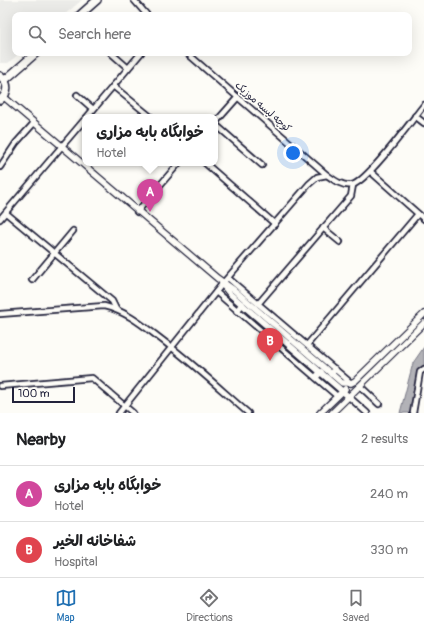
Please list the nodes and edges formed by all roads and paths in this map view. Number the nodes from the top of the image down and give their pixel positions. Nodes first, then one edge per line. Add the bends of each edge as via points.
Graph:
1 (97, 0) edge
2 (134, 0) edge
3 (83, 12) edge
4 (144, 12) edge
5 (32, 56) edge
6 (114, 56) edge
7 (138, 56) edge
8 (190, 56) edge
9 (128, 68) junction
10 (2, 78) edge
11 (113, 86) junction
12 (78, 95) dead end
13 (238, 97) junction
14 (2, 98) edge
15 (424, 105) edge
16 (94, 109) junction
17 (90, 114) edge
18 (147, 114) edge
19 (416, 116) junction
20 (218, 120) edge
21 (82, 122) edge
22 (34, 123) junction
23 (424, 123) edge
24 (218, 126) edge
25 (61, 147) junction
26 (82, 165) edge
27 (262, 165) dead end
28 (84, 166) edge
29 (176, 166) edge
30 (208, 166) edge
31 (0, 167) edge
32 (371, 172) junction
33 (327, 175) junction
34 (353, 185) junction
35 (138, 212) junction
36 (6, 213) junction
37 (418, 214) junction
38 (0, 219) edge
39 (424, 219) edge
40 (275, 224) junction
41 (323, 228) junction
42 (73, 231) dead end
43 (340, 242) dead end
44 (54, 253) junction
45 (228, 278) junction
46 (32, 280) dead end
47 (223, 284) junction
48 (216, 292) junction
49 (241, 292) junction
50 (242, 304) junction
51 (258, 304) junction
52 (116, 309) junction
53 (237, 311) junction
54 (0, 314) edge
55 (424, 314) edge
56 (424, 323) edge
57 (307, 345) junction
58 (172, 347) junction
59 (424, 370) edge
60 (321, 372) junction
61 (333, 372) junction
62 (316, 377) junction
63 (351, 383) junction
64 (0, 386) edge
65 (360, 386) junction
66 (343, 391) junction
67 (337, 396) junction
68 (349, 397) junction
69 (380, 404) dead end
70 (125, 406) junction
71 (119, 413) edge
72 (133, 413) edge
73 (248, 413) edge
74 (320, 413) edge
75 (332, 413) edge
76 (367, 413) edge
77 (413, 413) edge

1 - 3 highway
2 - 4 street
5 - 10 highway
6 - 9 street
7 - 9 street
8 - 13 street, کوچه لیسه موزیک
9 - 11 street
10 - 14 highway via 7,87
11 - 16 street
11 - 18 street
12 - 16 street
13 - 20 street
13 - 33 street, کوچه لیسه موزیک
14 - 22 main road
15 - 19 street
16 - 17 street
19 - 23 street
19 - 32 street
21 - 25 street
22 - 25 main road
22 - 31 street via 16,143
24 - 27 street
25 - 26 main road
25 - 36 street
28 - 35 main road
29 - 35 street
30 - 40 street
32 - 34 street
32 - 37 street
33 - 34 street, کوچه لیسه موزیک via 336,182
33 - 40 street via 317,177 309,184
34 - 41 street via 351,196
35 - 47 main road
36 - 38 street
36 - 44 street
37 - 39 street
37 - 57 street
40 - 45 street
41 - 43 street
41 - 51 street
42 - 44 street
44 - 46 street
44 - 52 street via 112,301
45 - 47 street
45 - 49 street
47 - 48 street
47 - 49 main road
47 - 50 main road
48 - 53 street
48 - 58 street
49 - 51 street
49 - 61 main road
50 - 53 main road
50 - 60 main road
51 - 57 street
52 - 54 street via 104,306
52 - 58 street via 129,315
53 - 62 street
55 - 63 main road
56 - 65 main road
57 - 61 street
58 - 70 street
58 - 73 street
59 - 77 street via 420,372
60 - 62 main road
60 - 66 main road
61 - 63 main road via 342,383
62 - 67 street
63 - 66 main road
64 - 70 street via 92,378
65 - 68 main road
65 - 69 street
66 - 67 main road
66 - 68 main road
67 - 74 main road
68 - 75 main road
68 - 76 street
70 - 71 street
70 - 72 street

